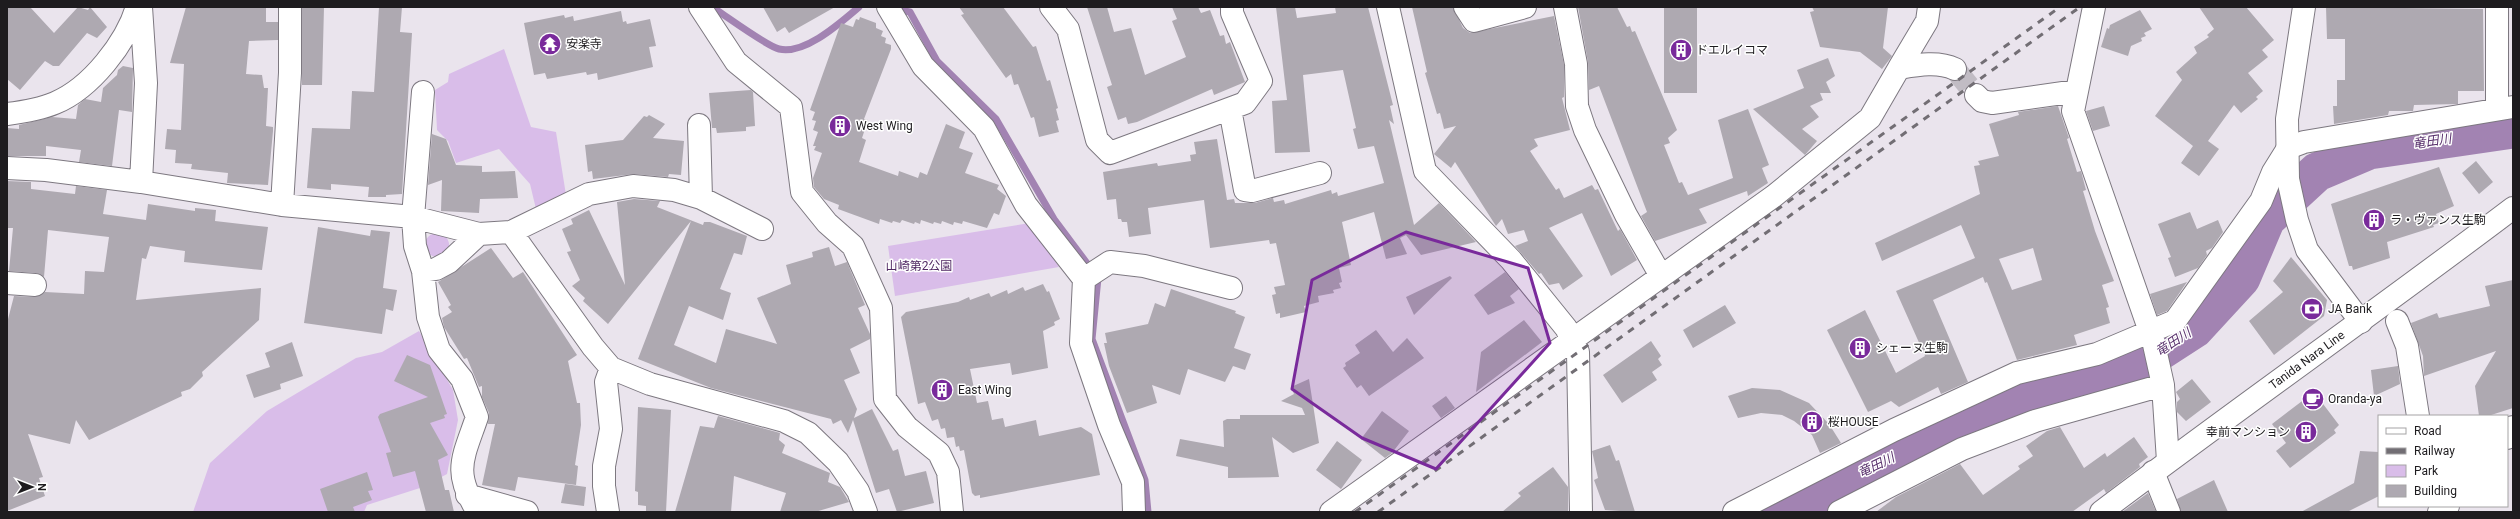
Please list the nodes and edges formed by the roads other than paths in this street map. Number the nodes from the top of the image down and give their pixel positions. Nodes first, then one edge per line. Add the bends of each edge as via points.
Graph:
1 (137, 7) edge
2 (141, 7) edge
3 (290, 7) edge
4 (700, 7) edge
5 (888, 7) edge
6 (1051, 7) edge
7 (1232, 7) edge
8 (1388, 7) edge
9 (1466, 7) edge
10 (1525, 7) edge
11 (1565, 7) edge
12 (1929, 7) edge
13 (2094, 7) edge
14 (2304, 7) edge
15 (2497, 7) edge
16 (1899, 68) junction
17 (1955, 70) tunnel mouth
18 (2077, 91) junction
19 (423, 92) dead end
20 (1976, 95) tunnel mouth
21 (2505, 108) edge
22 (1230, 109) junction
23 (7, 114) edge
24 (699, 125) dead end
25 (2288, 148) junction
26 (7, 168) edge
27 (1320, 173) dead end
28 (141, 182) junction
29 (702, 198) junction
30 (282, 205) junction
31 (2513, 208) edge
32 (413, 217) junction
33 (762, 229) dead end
34 (511, 232) junction
35 (480, 234) junction
36 (423, 271) junction
37 (1661, 276) junction
38 (1084, 279) junction
39 (7, 283) edge
40 (35, 285) dead end
41 (1231, 288) dead end
42 (2397, 321) dead end
43 (2361, 322) junction
44 (2152, 336) junction
45 (1572, 340) junction
46 (611, 368) junction
47 (2162, 381) junction
48 (2418, 415) edge
49 (2513, 427) edge
50 (2508, 436) edge
51 (2161, 466) junction
52 (473, 504) edge
53 (1865, 507) edge
54 (527, 512) edge
55 (608, 512) edge
56 (866, 512) edge
57 (952, 512) edge
58 (1134, 512) edge
59 (1331, 512) edge
60 (1581, 512) edge
61 (1734, 512) edge
62 (1839, 512) edge
63 (2101, 512) edge
64 (2169, 512) edge

1 - 23 street via 118,48 85,84 56,103
2 - 28 street via 146,83
3 - 30 street via 290,73
4 - 57 street via 736,62 791,107 802,192 826,223 853,246 881,308 885,399 907,427 939,453 948,472
5 - 38 street via 923,66 984,128 1026,205
6 - 22 street via 1068,29 1097,140 1110,153
7 - 22 street via 1232,13 1261,81 1245,103
8 - 45 street via 1425,171 1511,260 1566,328
9 - 10 street via 1474,21
11 - 37 street via 1576,64 1577,106 1585,130 1626,215
12 - 16 street via 1927,21
13 - 18 street
14 - 25 street via 2287,119
15 - 21 street
16 - 17 street via 1919,64 1948,66
16 - 37 street via 1870,118 1774,196
18 - 20 street via 1992,104 1982,101
18 - 44 street via 2073,111
19 - 32 street
21 - 25 street via 2304,142
22 - 27 street via 1245,190 1252,191
24 - 29 street
25 - 43 street via 2288,179 2307,250
25 - 44 street via 2273,172 2261,201 2216,266 2175,321
26 - 28 street via 46,170
28 - 30 street
29 - 33 street
29 - 34 street via 674,190 633,186 589,194
30 - 32 street
31 - 43 street, Tanida Nara Line
32 - 35 street
32 - 36 street via 415,246
34 - 35 street
34 - 46 street via 593,347
35 - 36 street via 449,262 436,269
36 - 52 street via 428,317 439,350 462,379 477,417 460,466
37 - 45 street
38 - 41 street via 1110,262 1144,266
38 - 58 street via 1081,343 1109,425 1133,482
39 - 40 street
42 - 48 street via 2407,346
43 - 51 street, Tanida Nara Line
44 - 47 street
44 - 61 street via 2097,354 2018,373 1894,430
45 - 59 street
45 - 60 street via 1578,352
46 - 55 street via 606,382 611,429 604,466
46 - 56 street via 650,384 784,421 808,433 838,462 858,491
47 - 51 street
47 - 53 street via 2035,421 1962,449
49 - 50 street
51 - 63 street, Tanida Nara Line
51 - 64 street
52 - 54 street
53 - 62 street

